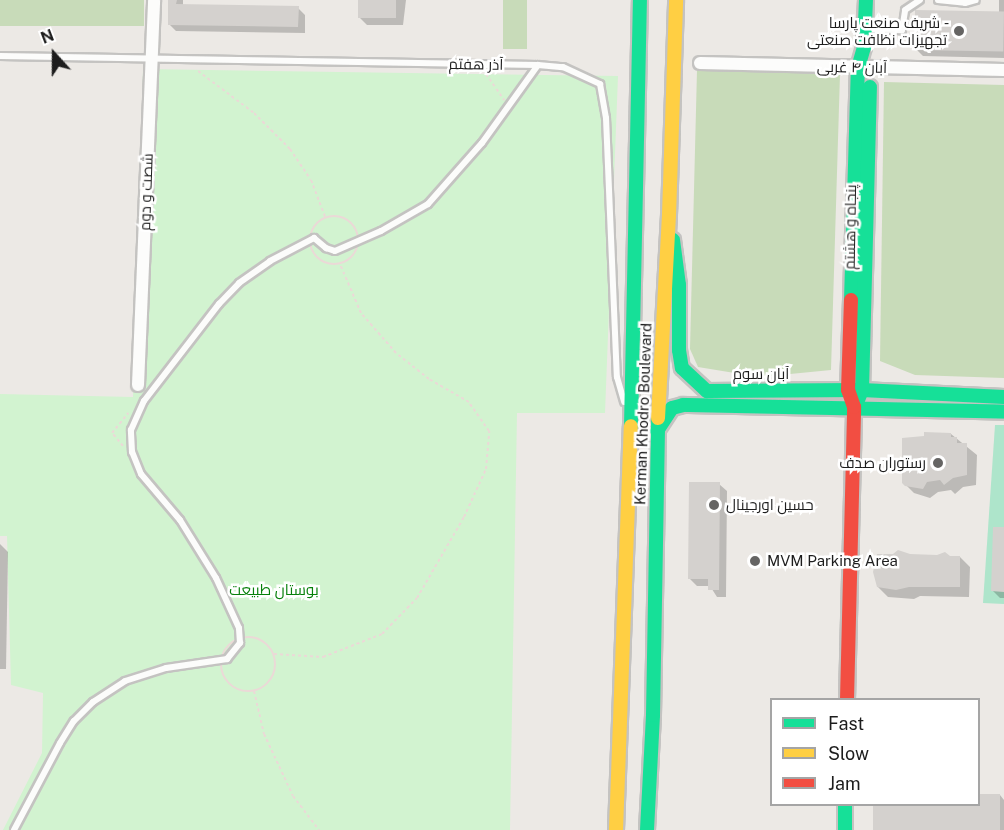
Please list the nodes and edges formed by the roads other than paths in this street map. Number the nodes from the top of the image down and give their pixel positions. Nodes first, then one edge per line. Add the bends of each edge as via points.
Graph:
1 (154, 0) edge
2 (640, 0) edge
3 (676, 0) edge
4 (866, 0) edge
5 (920, 0) edge
6 (938, 0) edge
7 (976, 0) edge
8 (959, 1) edge
9 (866, 29) junction
10 (0, 56) edge
11 (151, 58) junction
12 (700, 63) dead end
13 (538, 65) junction
14 (864, 68) junction
15 (1004, 70) edge
16 (669, 215) junction
17 (138, 385) dead end
18 (848, 390) junction
19 (862, 390) junction
20 (1004, 397) edge
21 (854, 407) junction
22 (1004, 412) edge
23 (631, 429) junction
24 (657, 431) junction
25 (847, 698) edge
26 (845, 806) edge
27 (14, 830) edge
28 (616, 830) edge
29 (647, 830) edge
30 (845, 830) edge

1 - 11 street, شصت و دوم
2 - 23 street, Kerman Khodro Boulevard
3 - 16 street, Kerman Khodro Boulevard
4 - 9 street, پنجاه و هشتم
5 - 9 lane via 905,10 902,30
6 - 8 lane
7 - 8 lane
9 - 14 street, پنجاه و هشتم
10 - 11 lane, آذر هفتم
11 - 13 lane, آذر هفتم
11 - 17 street, شصت و دوم
12 - 14 street, آبان ۴ غربی
13 - 23 lane, آذر هفتم via 563,67 600,84 606,118 617,377
13 - 27 lane via 482,143 428,204 335,251 310,238 247,277 219,304 144,401 131,430 132,452 141,474 180,520 202,554 232,612 240,643 227,659 166,668 125,681 93,702 60,743
14 - 15 street, آبان ۴ غربی
14 - 18 street, پنجاه و هشتم
14 - 19 street, پنجاه و هشتم
16 - 18 street, آبان سوم via 679,285 679,350 682,368 693,383 707,391
16 - 24 street, Kerman Khodro Boulevard
18 - 19 street, آبان سوم
18 - 21 street, پنجاه و هشتم
19 - 20 street, آبان سوم
19 - 21 street, پنجاه و هشتم
21 - 22 street
21 - 24 street via 683,405 672,408
21 - 25 street, پنجاه و هشتم
23 - 28 street, Kerman Khodro Boulevard
24 - 29 street, Kerman Khodro Boulevard via 653,715
26 - 30 street

